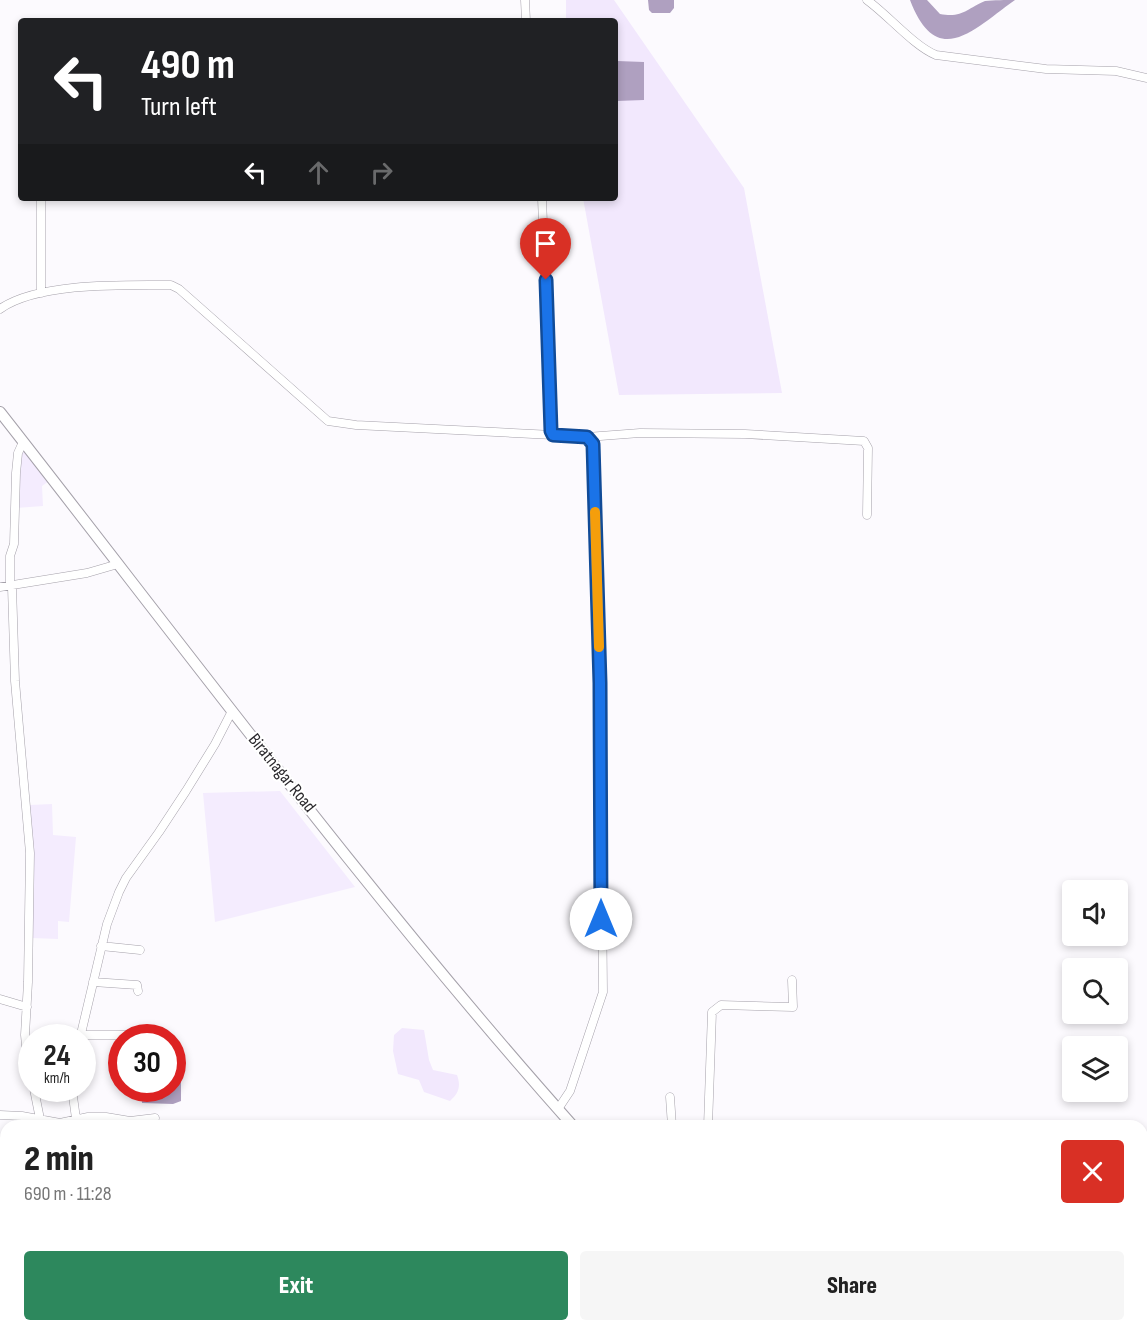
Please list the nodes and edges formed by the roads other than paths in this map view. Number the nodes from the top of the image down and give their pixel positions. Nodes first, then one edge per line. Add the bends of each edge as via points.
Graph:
1 (525, 0) edge
2 (867, 0) edge
3 (526, 18) edge
4 (1147, 78) edge
5 (41, 201) edge
6 (542, 201) edge
7 (41, 293) junction
8 (0, 309) edge
9 (0, 412) edge
10 (553, 435) junction
11 (587, 437) junction
12 (24, 442) junction
13 (867, 515) dead end
14 (118, 564) junction
15 (10, 584) junction
16 (0, 586) edge
17 (232, 711) junction
18 (101, 946) junction
19 (140, 950) dead end
20 (792, 980) dead end
21 (93, 982) junction
22 (138, 992) dead end
23 (0, 999) edge
24 (27, 1007) junction
25 (26, 1024) edge
26 (83, 1024) edge
27 (670, 1097) dead end
28 (37, 1102) edge
29 (73, 1102) edge
30 (558, 1109) junction
31 (0, 1115) edge
32 (155, 1118) dead end
33 (40, 1119) junction
34 (45, 1120) edge
35 (76, 1120) edge
36 (83, 1120) edge
37 (124, 1120) edge
38 (138, 1120) edge
39 (568, 1120) edge
40 (672, 1120) edge
41 (708, 1120) edge

1 - 3 street
2 - 4 street via 923,50 936,56 1046,69 1116,71
5 - 7 street
6 - 10 street
7 - 8 street via 22,296
7 - 10 street via 112,285 171,285 320,415 336,424
9 - 12 main road, Biratnagar Road
10 - 11 street
11 - 13 street via 746,434 864,441 868,448
11 - 30 street via 593,444 596,527 603,992 570,1091
12 - 14 main road, Biratnagar Road
12 - 15 street via 18,453 16,473
14 - 15 street via 87,573
14 - 17 main road, Biratnagar Road
15 - 16 street
15 - 24 street via 30,853
17 - 18 street via 215,744 126,878
17 - 30 main road, Biratnagar Road via 460,997
18 - 19 street
18 - 21 street
20 - 41 street via 793,1007 722,1005 712,1012
21 - 22 street via 137,985
21 - 26 street
23 - 24 street
24 - 25 street
27 - 40 street
28 - 33 street
29 - 35 street
30 - 39 main road, Biratnagar Road
31 - 33 street
32 - 38 street
33 - 34 street
36 - 37 street

